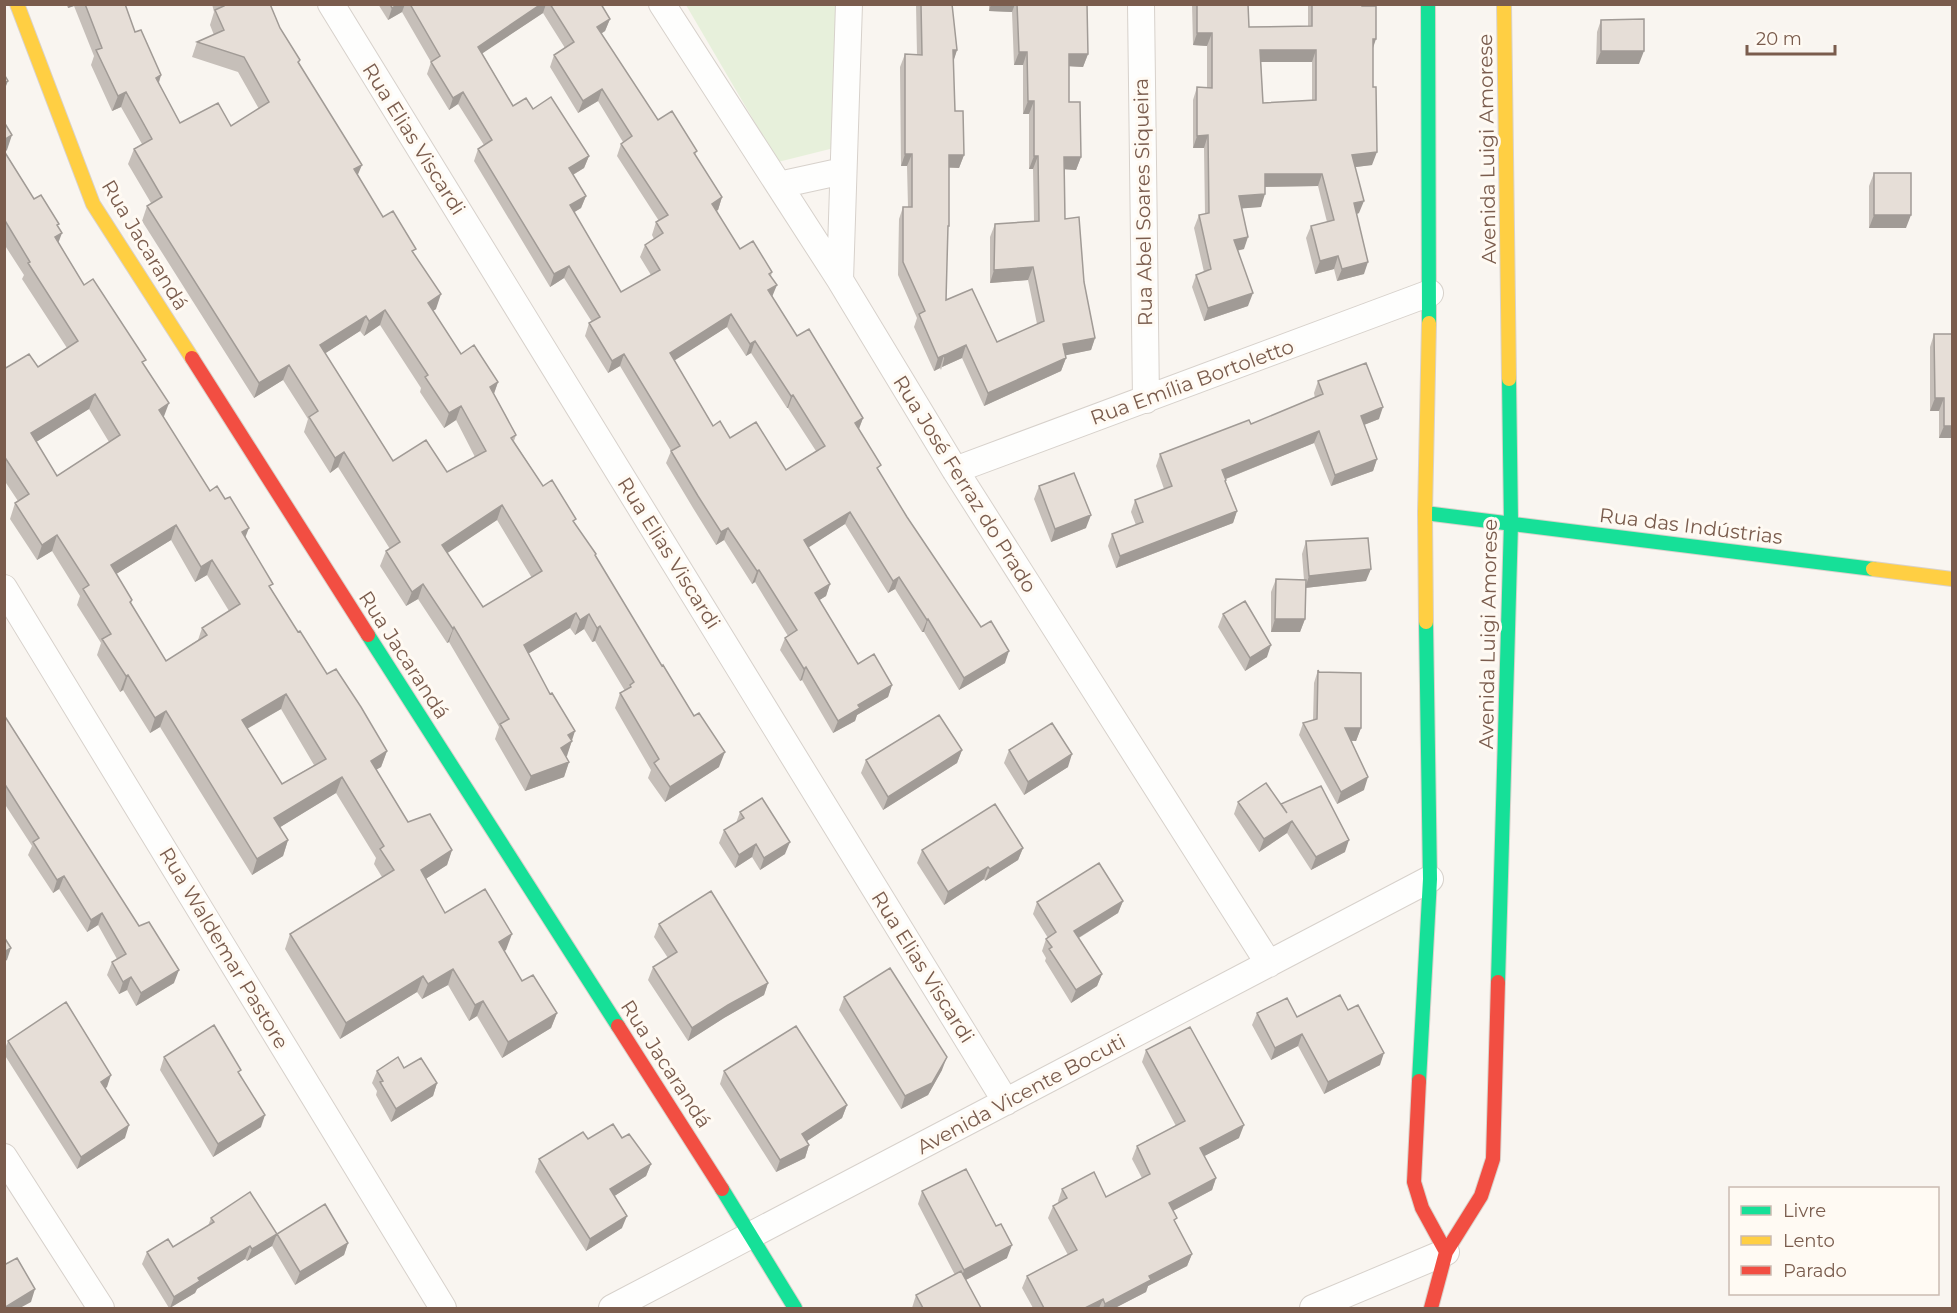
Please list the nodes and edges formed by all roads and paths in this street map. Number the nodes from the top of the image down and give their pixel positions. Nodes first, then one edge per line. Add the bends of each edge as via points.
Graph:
1 (17, 4) edge
2 (331, 4) edge
3 (662, 4) edge
4 (849, 4) edge
5 (1141, 4) edge
6 (1428, 4) edge
7 (1504, 4) edge
8 (843, 171) junction
9 (779, 185) junction
10 (840, 280) junction
11 (1430, 293) junction
12 (1146, 400) junction
13 (954, 470) junction
14 (1425, 513) junction
15 (1511, 523) junction
16 (1953, 579) edge
17 (4, 588) edge
18 (1430, 879) junction
19 (1269, 964) junction
20 (1006, 1102) junction
21 (4, 1158) edge
22 (752, 1235) junction
23 (1446, 1252) junction
24 (101, 1308) edge
25 (443, 1308) edge
26 (612, 1308) edge
27 (795, 1308) edge
28 (1313, 1308) edge
29 (1431, 1308) edge

1 - 22 street, Rua Jacarandá via 93,204
2 - 20 street, Rua Elias Viscardi
3 - 9 street, Rua José Ferraz do Prado
4 - 8 street
5 - 12 street, Rua Abel Soares Siqueira
6 - 11 street
7 - 15 street, Avenida Luigi Amorese
8 - 9 street
8 - 10 street
9 - 10 street, Rua José Ferraz do Prado
10 - 13 street, Rua José Ferraz do Prado
11 - 12 street, Rua Emília Bortoletto
11 - 14 street
12 - 13 street, Rua Emília Bortoletto
13 - 19 street, Rua José Ferraz do Prado
14 - 15 street, Rua das Indústrias
14 - 18 street
15 - 16 street, Rua das Indústrias
15 - 23 street, Avenida Luigi Amorese via 1493,1159 1481,1196
17 - 25 street, Rua Waldemar Pastore
18 - 19 street, Avenida Vicente Bocuti
18 - 23 street via 1414,1182 1422,1208
19 - 20 street, Avenida Vicente Bocuti
20 - 22 street, Avenida Vicente Bocuti
21 - 24 street
22 - 26 street, Avenida Vicente Bocuti
22 - 27 street, Rua Jacarandá
23 - 28 street
23 - 29 street, Avenida Luigi Amorese

